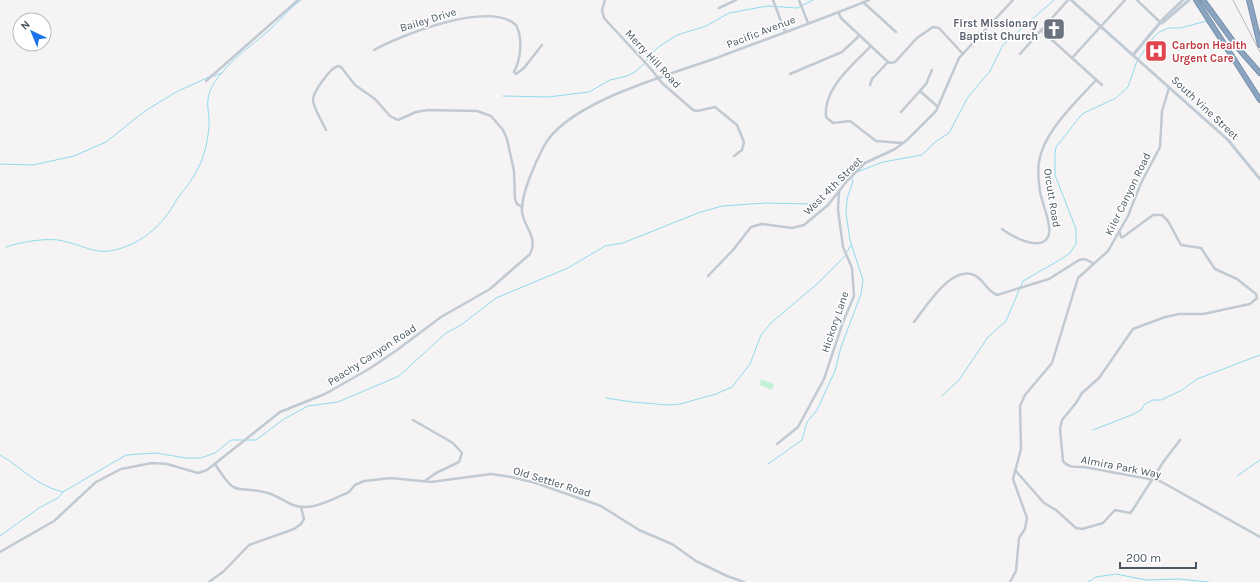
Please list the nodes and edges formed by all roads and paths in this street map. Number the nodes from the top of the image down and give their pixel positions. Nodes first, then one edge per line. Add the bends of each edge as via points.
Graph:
1 (298, 0) edge
2 (604, 0) edge
3 (736, 0) edge
4 (773, 0) edge
5 (799, 0) edge
6 (869, 0) edge
7 (1013, 0) edge
8 (1070, 0) edge
9 (1125, 0) edge
10 (1137, 0) edge
11 (1183, 0) edge
12 (1189, 0) edge
13 (1196, 0) edge
14 (1203, 0) edge
15 (1249, 0) edge
16 (863, 2) junction
17 (719, 8) dead end
18 (838, 12) junction
19 (808, 23) junction
20 (1162, 23) junction
21 (1101, 26) junction
22 (1041, 30) junction
23 (785, 32) junction
24 (896, 32) dead end
25 (860, 35) junction
26 (542, 45) dead end
27 (1260, 45) edge
28 (871, 46) junction
29 (374, 50) dead end
30 (964, 54) junction
31 (1020, 54) dead end
32 (1133, 55) junction
33 (1072, 58) junction
34 (888, 62) junction
35 (932, 70) dead end
36 (1260, 73) edge
37 (790, 74) dead end
38 (659, 78) junction
39 (1096, 80) junction
40 (206, 81) dead end
41 (870, 85) dead end
42 (1102, 85) dead end
43 (1169, 87) junction
44 (920, 91) junction
45 (1260, 100) edge
46 (938, 107) junction
47 (901, 112) dead end
48 (326, 130) dead end
49 (903, 144) junction
50 (734, 156) dead end
51 (1260, 179) edge
52 (840, 191) junction
53 (522, 207) junction
54 (1002, 229) dead end
55 (1120, 233) junction
56 (1093, 263) junction
57 (708, 276) dead end
58 (914, 322) dead end
59 (413, 420) dead end
60 (1180, 440) dead end
61 (777, 444) dead end
62 (215, 464) junction
63 (1015, 470) junction
64 (1151, 480) junction
65 (425, 482) junction
66 (301, 507) junction
67 (1260, 537) edge
68 (0, 552) edge
69 (209, 582) edge
70 (744, 582) edge
71 (1010, 582) edge

1 - 40 street
2 - 38 street, Merry Hill Road via 604,18
3 - 17 street
4 - 23 street
5 - 19 street
6 - 16 street, Pacific Avenue
7 - 30 street, West 4th Street
8 - 21 street, South Vine Street
8 - 22 street
9 - 21 street
10 - 20 street
11 - 20 street
12 - 20 street
13 - 45 highway
14 - 36 highway
15 - 27 highway
16 - 18 street, Pacific Avenue
16 - 24 street
18 - 19 street, Pacific Avenue
18 - 25 street
19 - 23 street, Pacific Avenue
20 - 32 street
21 - 32 street, South Vine Street
21 - 33 street
22 - 31 street
22 - 33 street
23 - 38 street, Pacific Avenue
25 - 28 street
25 - 37 street via 842,52
26 - 29 street, Bailey Drive via 516,74 514,72 518,63 520,39 516,25 502,18 473,17 449,21 400,36
28 - 34 street
28 - 49 street via 833,89 828,99 826,117 836,123 850,121 876,141
30 - 34 street via 939,28 932,26 895,62
30 - 46 street, West 4th Street via 955,65
32 - 43 street, South Vine Street
33 - 39 street
34 - 41 street via 872,79
35 - 44 street
38 - 50 street, Merry Hill Road via 693,110 715,107 733,121 744,142 742,150
38 - 53 street, Peachy Canyon Road via 593,104 555,132 544,145 538,158
39 - 42 street
39 - 54 street, Orcutt Road via 1059,122 1040,153 1039,181 1050,230 1048,238 1042,242 1028,242
43 - 51 street, South Vine Street via 1228,140
43 - 55 street, Kiler Canyon Road via 1162,111 1160,147 1141,183
44 - 46 street
44 - 47 street
46 - 49 street, West 4th Street
48 - 53 street via 313,97 331,70 338,66 355,85 398,120 428,110 482,112 490,116 506,136 514,172 515,199
49 - 52 street, West 4th Street via 867,162 852,175
52 - 57 street, West 4th Street via 828,205 801,227 762,224 751,227
52 - 61 street, Hickory Lane via 839,218 844,254 852,268 854,296 828,371 798,427
53 - 62 street, Peachy Canyon Road via 522,216 533,238 532,250 501,280 441,317 369,369 325,394 280,412
55 - 56 street, Kiler Canyon Road via 1108,251
55 - 64 street, Almira Park Way via 1121,237 1124,237 1153,216 1162,215 1168,220 1181,245 1201,248 1215,269 1237,279 1256,294 1257,298 1250,304 1203,314 1179,314 1132,329 1099,378 1082,393 1062,420 1060,429 1064,463 1073,467
56 - 58 street via 1085,259 1079,260 1055,276 997,294 992,293 973,274 962,273 948,280
56 - 63 street, Kiler Canyon Road via 1075,283 1051,364 1021,401 1020,449
59 - 65 street via 453,443 462,454 459,462 436,473
60 - 64 street
62 - 66 street via 235,489 266,493
62 - 68 street, Peachy Canyon Road via 198,473 167,464 152,463 116,471 96,482 54,521
63 - 64 street via 1044,503 1079,529 1103,523 1115,510 1130,513
63 - 71 street, Kiler Canyon Road via 1013,484 1027,518 1025,529 1019,538 1016,571
64 - 67 street, Almira Park Way via 1160,481
65 - 66 street, Old Settler Road via 391,478 364,481 335,498
65 - 70 street, Old Settler Road via 491,474 536,483 601,506 639,530 672,544 706,566
66 - 69 street via 304,519 298,527 249,545 224,571

